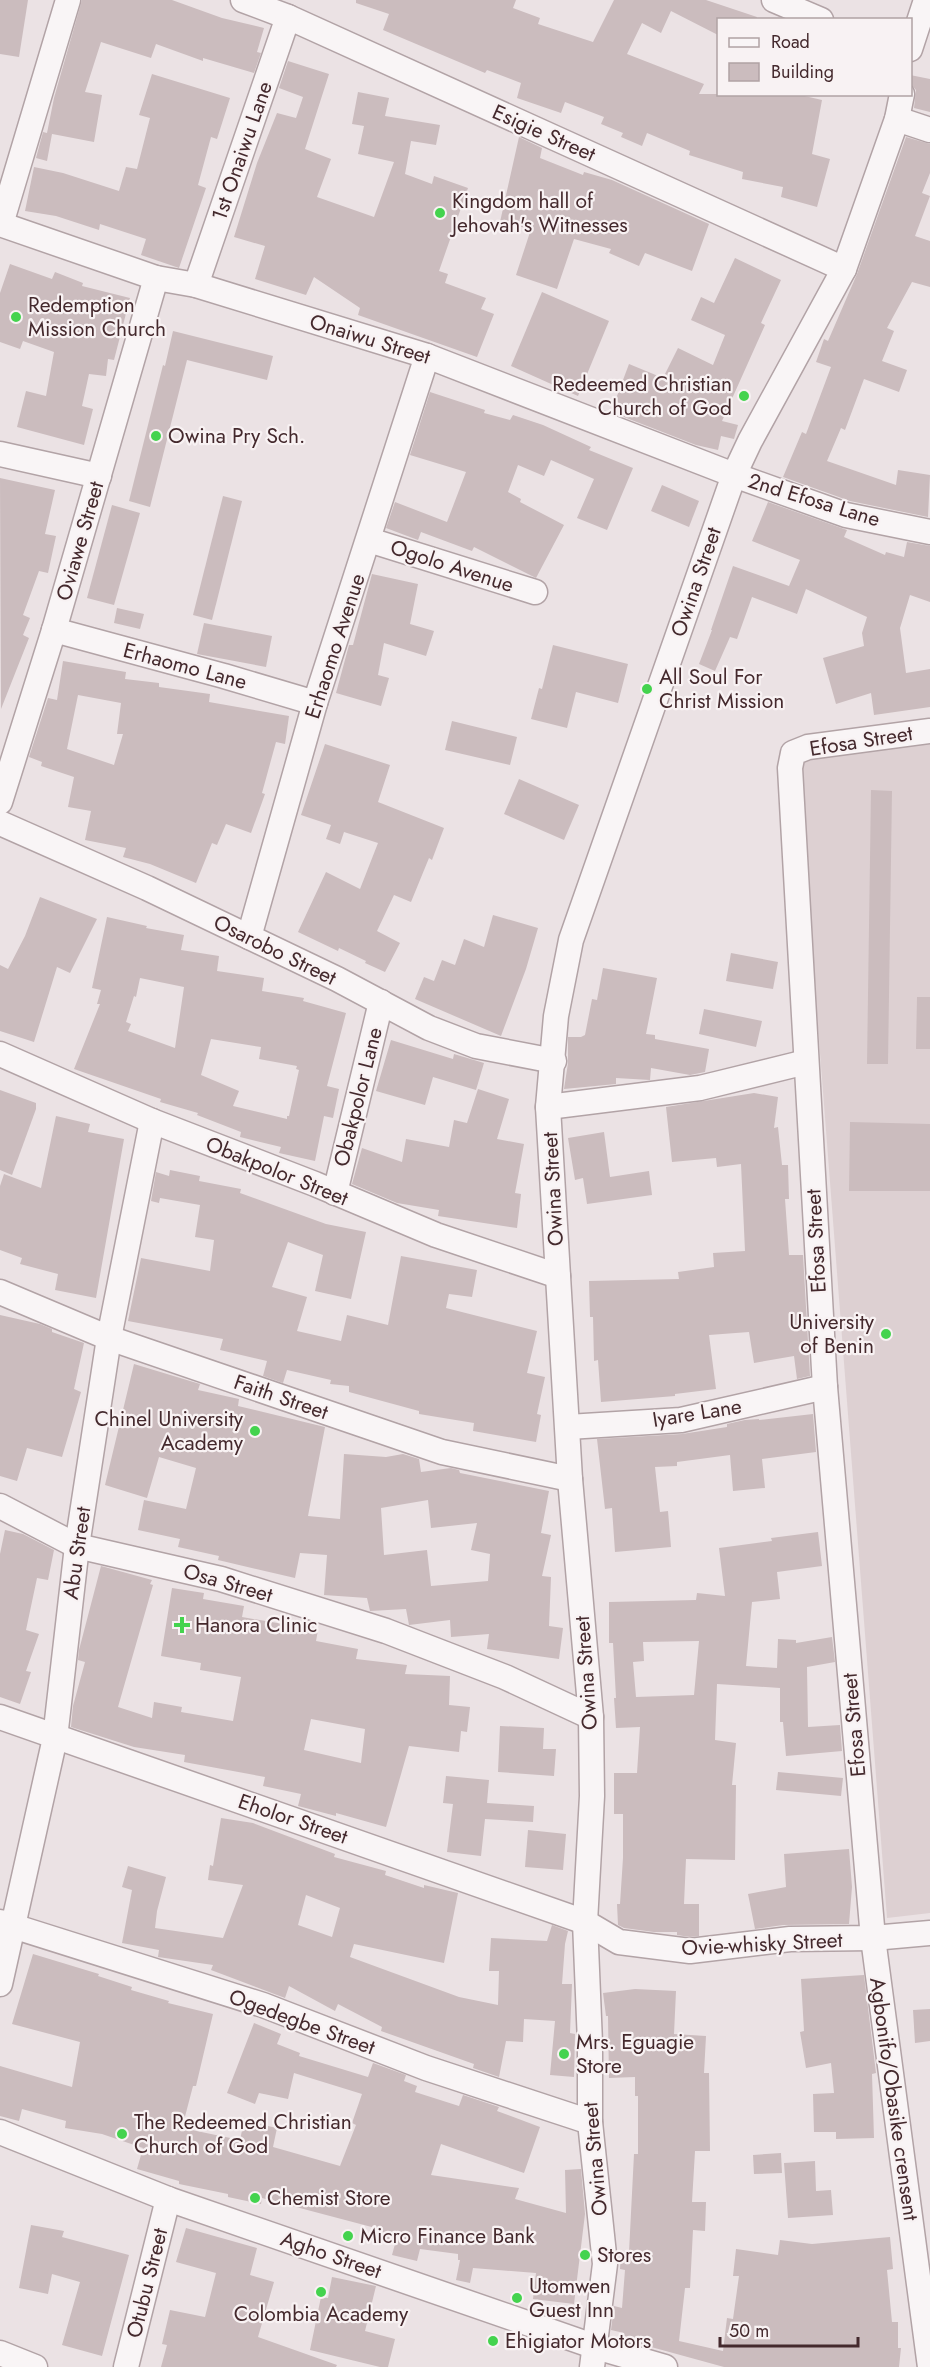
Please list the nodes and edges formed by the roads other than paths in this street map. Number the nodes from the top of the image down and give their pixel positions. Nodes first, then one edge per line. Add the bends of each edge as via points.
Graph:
1 (69, 0) edge
2 (243, 0) edge
3 (774, 0) edge
4 (926, 0) edge
5 (288, 17) junction
6 (816, 18) edge
7 (912, 43) edge
8 (902, 96) edge
9 (897, 119) junction
10 (930, 130) edge
11 (0, 224) edge
12 (844, 269) junction
13 (156, 278) junction
14 (196, 285) junction
15 (427, 356) junction
16 (0, 454) edge
17 (734, 475) junction
18 (99, 476) junction
19 (930, 532) edge
20 (369, 540) junction
21 (535, 592) dead end
22 (54, 630) junction
23 (315, 703) junction
24 (930, 730) edge
25 (0, 802) edge
26 (0, 823) edge
27 (249, 937) junction
28 (381, 1002) junction
29 (0, 1054) edge
30 (554, 1061) junction
31 (806, 1062) junction
32 (548, 1107) junction
33 (152, 1121) junction
34 (334, 1193) junction
35 (558, 1276) junction
36 (0, 1292) edge
37 (109, 1338) junction
38 (825, 1388) junction
39 (568, 1426) junction
40 (570, 1479) junction
41 (0, 1506) edge
42 (77, 1546) junction
43 (0, 1717) edge
44 (591, 1717) junction
45 (55, 1738) junction
46 (585, 1922) junction
47 (6, 1925) edge
48 (930, 1933) edge
49 (873, 1938) junction
50 (0, 1984) edge
51 (590, 2122) junction
52 (0, 2132) edge
53 (168, 2199) junction
54 (0, 2353) edge
55 (594, 2357) edge
56 (35, 2367) edge
57 (126, 2367) edge
58 (666, 2367) edge
59 (930, 2367) edge

1 - 11 street
2 - 5 street, Esigie Street
3 - 6 street
4 - 7 street
5 - 12 street, Esigie Street
5 - 14 street, 1st Onaiwu Lane
8 - 9 street, Owina Street
9 - 10 street
9 - 12 street, Owina Street
11 - 13 street, Onaiwu Street
12 - 17 street, Owina Street
13 - 14 street, Onaiwu Street
13 - 18 street, Oviawe Street
14 - 15 street, Onaiwu Street
15 - 17 street, Onaiwu Street
15 - 20 street, Erhaomo Avenue
16 - 18 street
17 - 19 street, 2nd Efosa Lane via 846,514
17 - 30 street, Owina Street via 571,940 556,1016
18 - 22 street, Oviawe Street
20 - 21 street, Ogolo Avenue
20 - 23 street, Erhaomo Avenue
22 - 23 street, Erhaomo Lane
22 - 25 street, Oviawe Street
23 - 27 street, Erhaomo Avenue
24 - 31 street, Efosa Street via 808,747 793,753 790,768
26 - 27 street, Osarobo Street
27 - 28 street, Osarobo Street
28 - 30 street, Osarobo Street via 429,1028 476,1046
28 - 34 street, Obakpolor Lane
29 - 33 street, Obakpolor Street
30 - 32 street, Owina Street
31 - 32 street via 700,1088
31 - 38 street, Efosa Street
32 - 35 street, Owina Street
33 - 34 street, Obakpolor Street
33 - 37 street, Abu Street
34 - 35 street, Obakpolor Street via 435,1235
35 - 39 street, Owina Street
36 - 37 street, Faith Street
37 - 40 street, Faith Street via 442,1452
37 - 42 street, Abu Street
38 - 39 street, Iyare Lane via 681,1420
38 - 49 street, Efosa Street
39 - 40 street, Owina Street
40 - 44 street, Owina Street
41 - 42 street, Osa Street
42 - 44 street, Osa Street via 221,1579 386,1631 505,1677
42 - 45 street, Abu Street
43 - 45 street, Eholor Street
44 - 46 street, Owina Street via 592,1796
45 - 46 street, Eholor Street
45 - 47 street, Abu Street
46 - 49 street, Ovie-whisky Street via 620,1942 690,1951 790,1939
46 - 51 street, Owina Street
47 - 50 street, Abu Street
47 - 51 street, Ogedegbe Street via 263,2005 426,2068
48 - 49 street, Ovie-whisky Street
49 - 59 street, Agbonifo/Obasike crensent
51 - 55 street, Owina Street via 605,2264
52 - 53 street, Agho Street
53 - 55 street, Agho Street
53 - 57 street, Otubu Street
54 - 56 street
55 - 58 street, Agho Street

